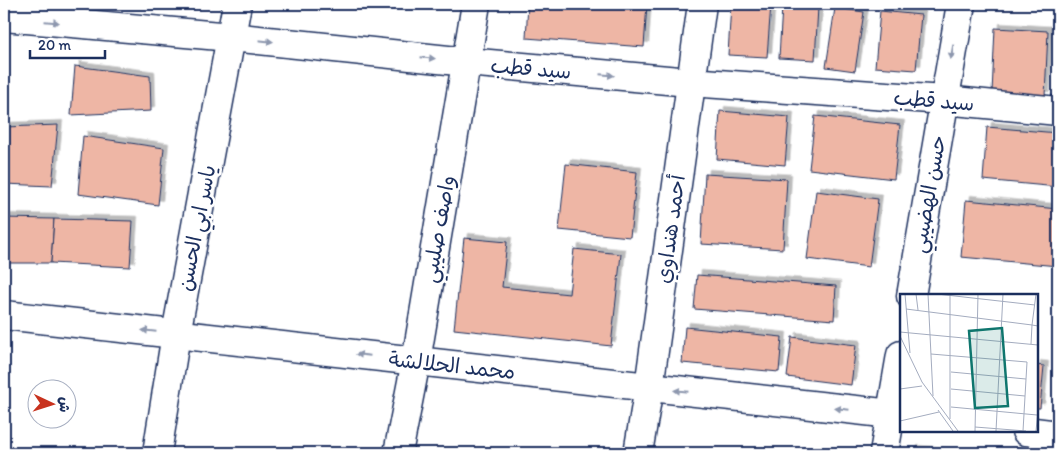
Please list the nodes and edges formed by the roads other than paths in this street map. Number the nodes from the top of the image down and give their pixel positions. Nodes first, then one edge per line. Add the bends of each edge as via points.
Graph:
1 (237, 4) edge
2 (476, 4) edge
3 (702, 4) edge
4 (960, 4) edge
5 (4, 17) edge
6 (232, 37) junction
7 (467, 62) junction
8 (690, 82) junction
9 (944, 100) junction
10 (1058, 111) edge
11 (911, 294) edge
12 (4, 314) edge
13 (176, 334) junction
14 (416, 361) junction
15 (900, 367) edge
16 (649, 387) junction
17 (896, 415) edge
18 (1034, 432) edge
19 (1058, 435) edge
20 (157, 453) edge
21 (398, 453) edge
22 (638, 453) edge
23 (884, 453) edge

1 - 6 street, ياسر ابي الحسن
2 - 7 street, واصف صليبي
3 - 8 street, أحمد هنداوي
4 -> 9 street, حسن الهضيبي
5 -> 6 street, سيد قطب
6 -> 7 street, سيد قطب
6 - 13 street, ياسر ابي الحسن
7 -> 8 street, سيد قطب
7 - 14 street, واصف صليبي
8 - 9 street, سيد قطب
8 - 16 street, أحمد هنداوي
9 - 10 street, سيد قطب
9 - 11 street, حسن الهضيبي
13 -> 12 street, محمد الحلالشة
14 -> 13 street, محمد الحلالشة
13 - 20 street, ياسر ابي الحسن
14 - 16 street, محمد الحلالشة
14 - 21 street, واصف صليبي
15 - 17 street
17 -> 16 street, محمد الحلالشة
16 - 22 street, أحمد هنداوي
17 - 23 street
18 - 19 street

